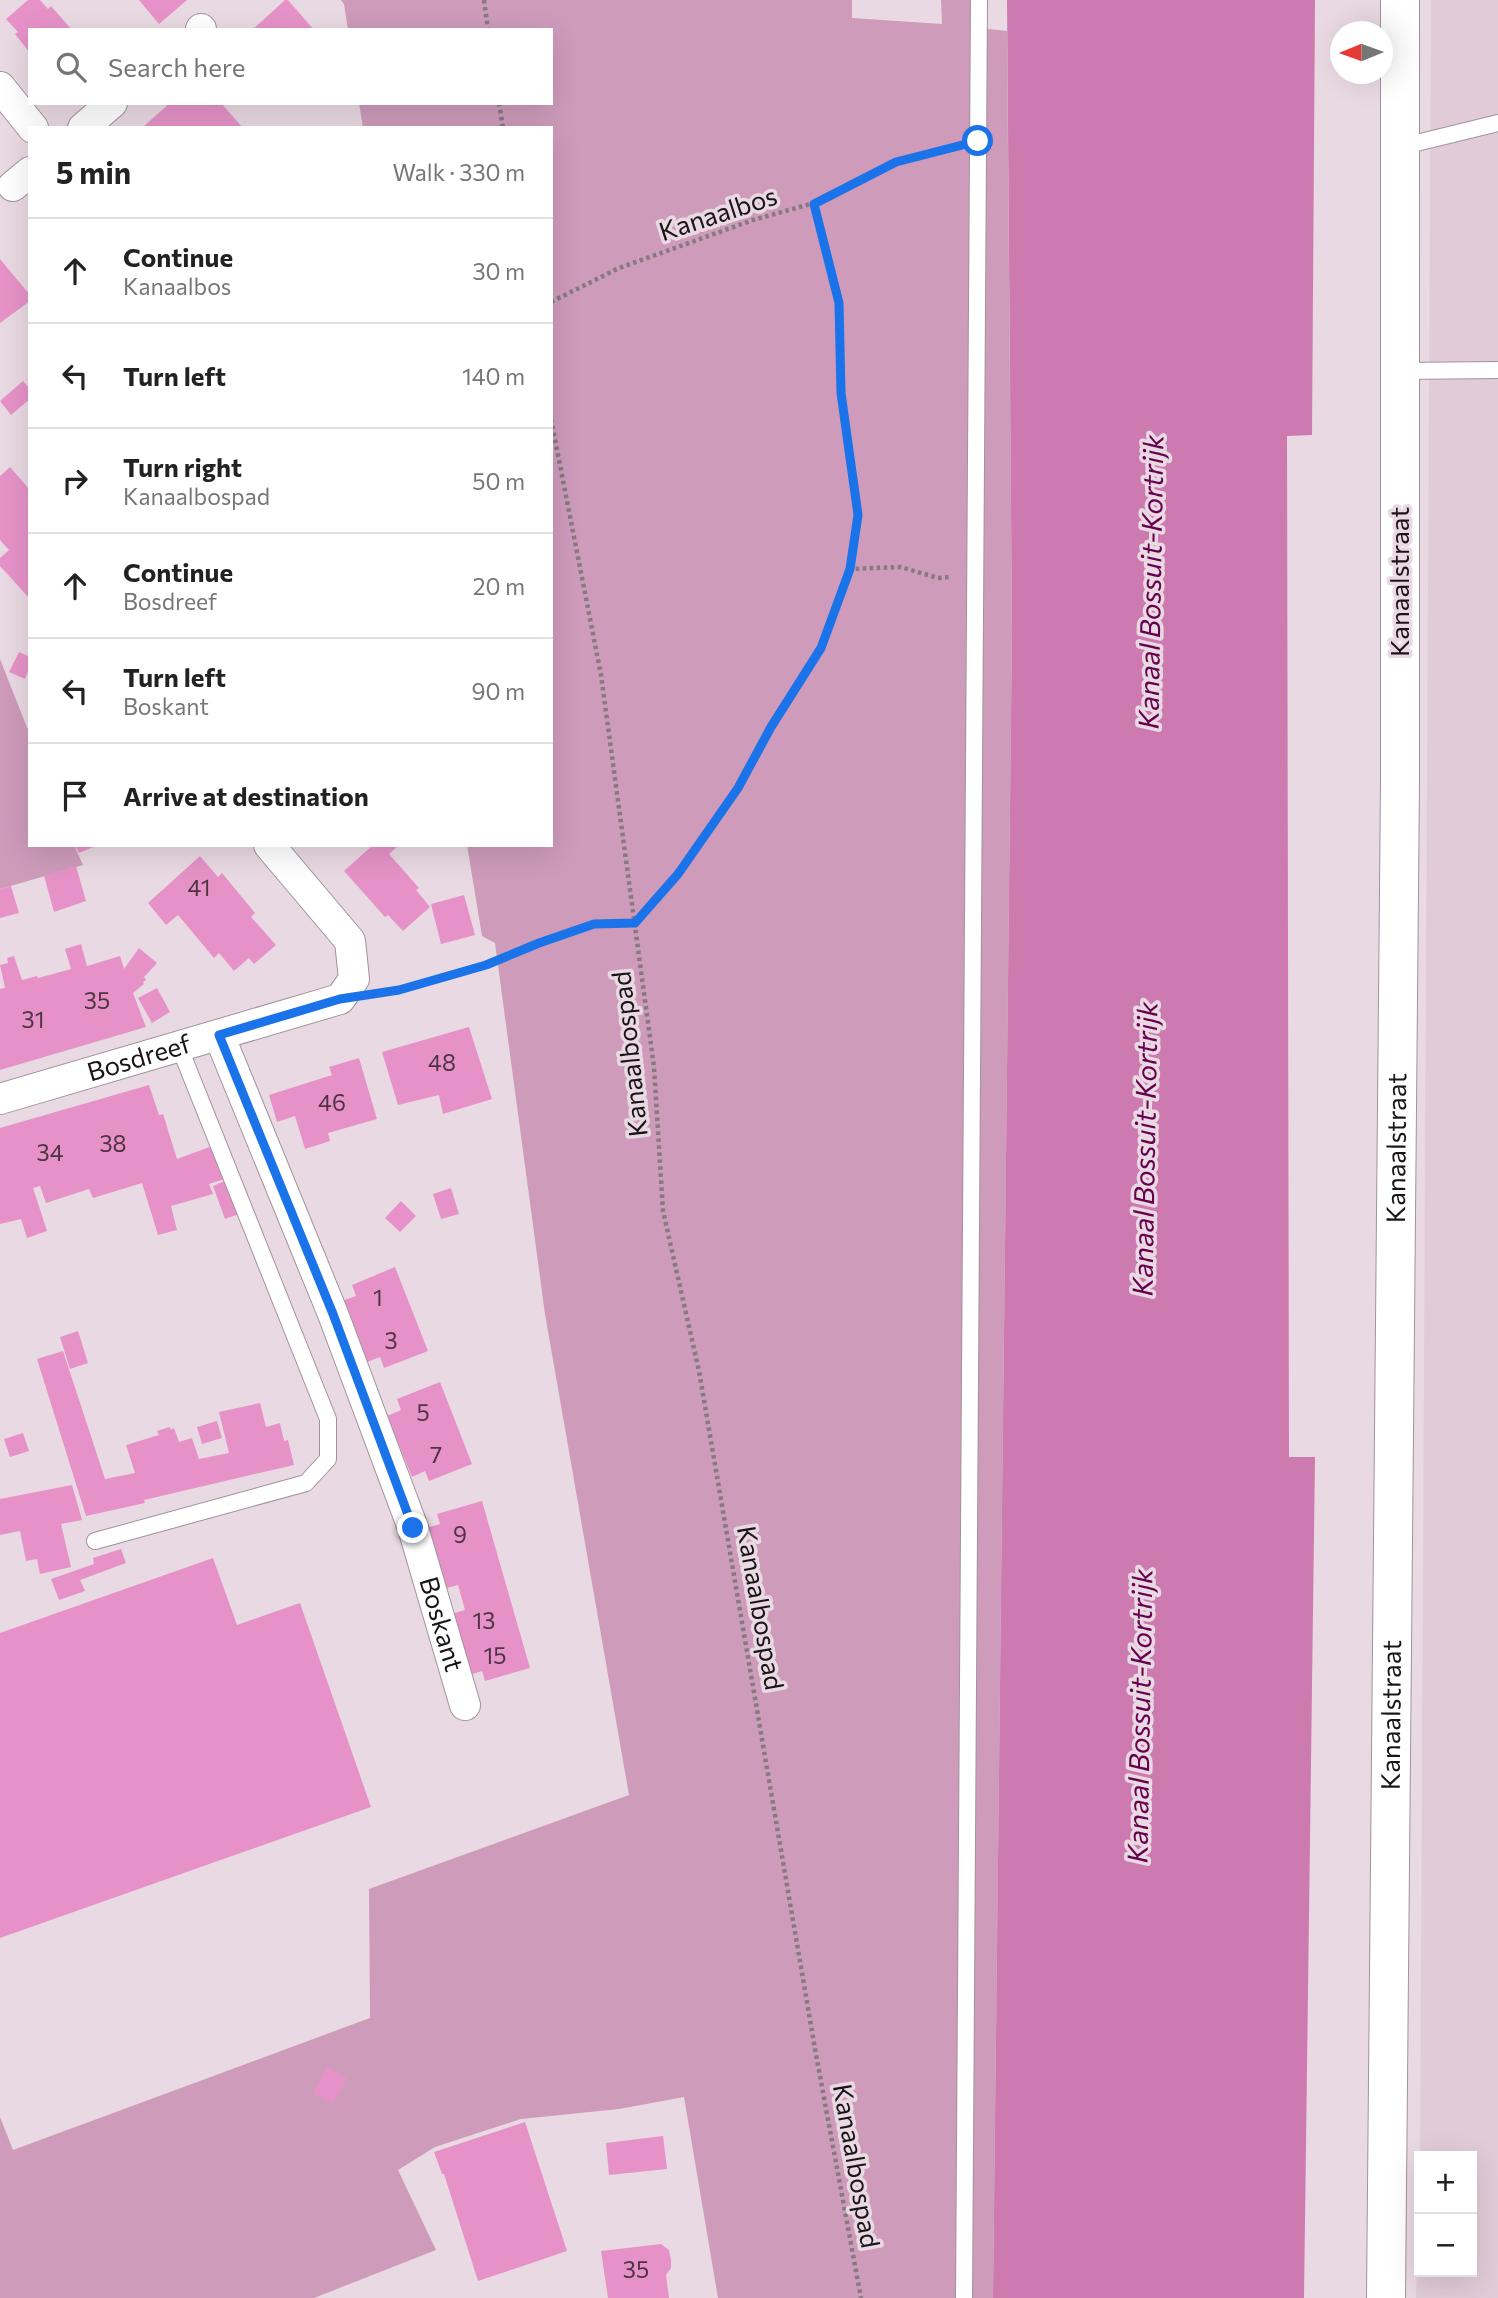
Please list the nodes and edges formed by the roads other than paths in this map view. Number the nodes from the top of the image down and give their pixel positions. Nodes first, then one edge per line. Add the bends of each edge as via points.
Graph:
1 (979, 0) edge
2 (1400, 0) edge
3 (0, 87) edge
4 (110, 105) edge
5 (1498, 123) edge
6 (31, 126) edge
7 (85, 126) edge
8 (1400, 148) junction
9 (1498, 370) edge
10 (1399, 371) junction
11 (271, 847) edge
12 (219, 1035) junction
13 (179, 1046) junction
14 (0, 1099) edge
15 (95, 1542) dead end
16 (465, 1705) dead end
17 (964, 2298) edge
18 (1386, 2298) edge

1 - 17 lane
2 - 8 street, Kanaalstraat
3 - 6 street
4 - 7 street
5 - 8 lane
8 - 10 street, Kanaalstraat
9 - 10 lane
10 - 18 street, Kanaalstraat via 1400,782
11 - 12 street, Bosdreef via 350,941 354,979 340,999
12 - 13 street, Bosdreef
12 - 16 street, Boskant via 333,1314 408,1516
13 - 14 street, Bosdreef
13 - 15 lane via 328,1419 328,1459 306,1483

